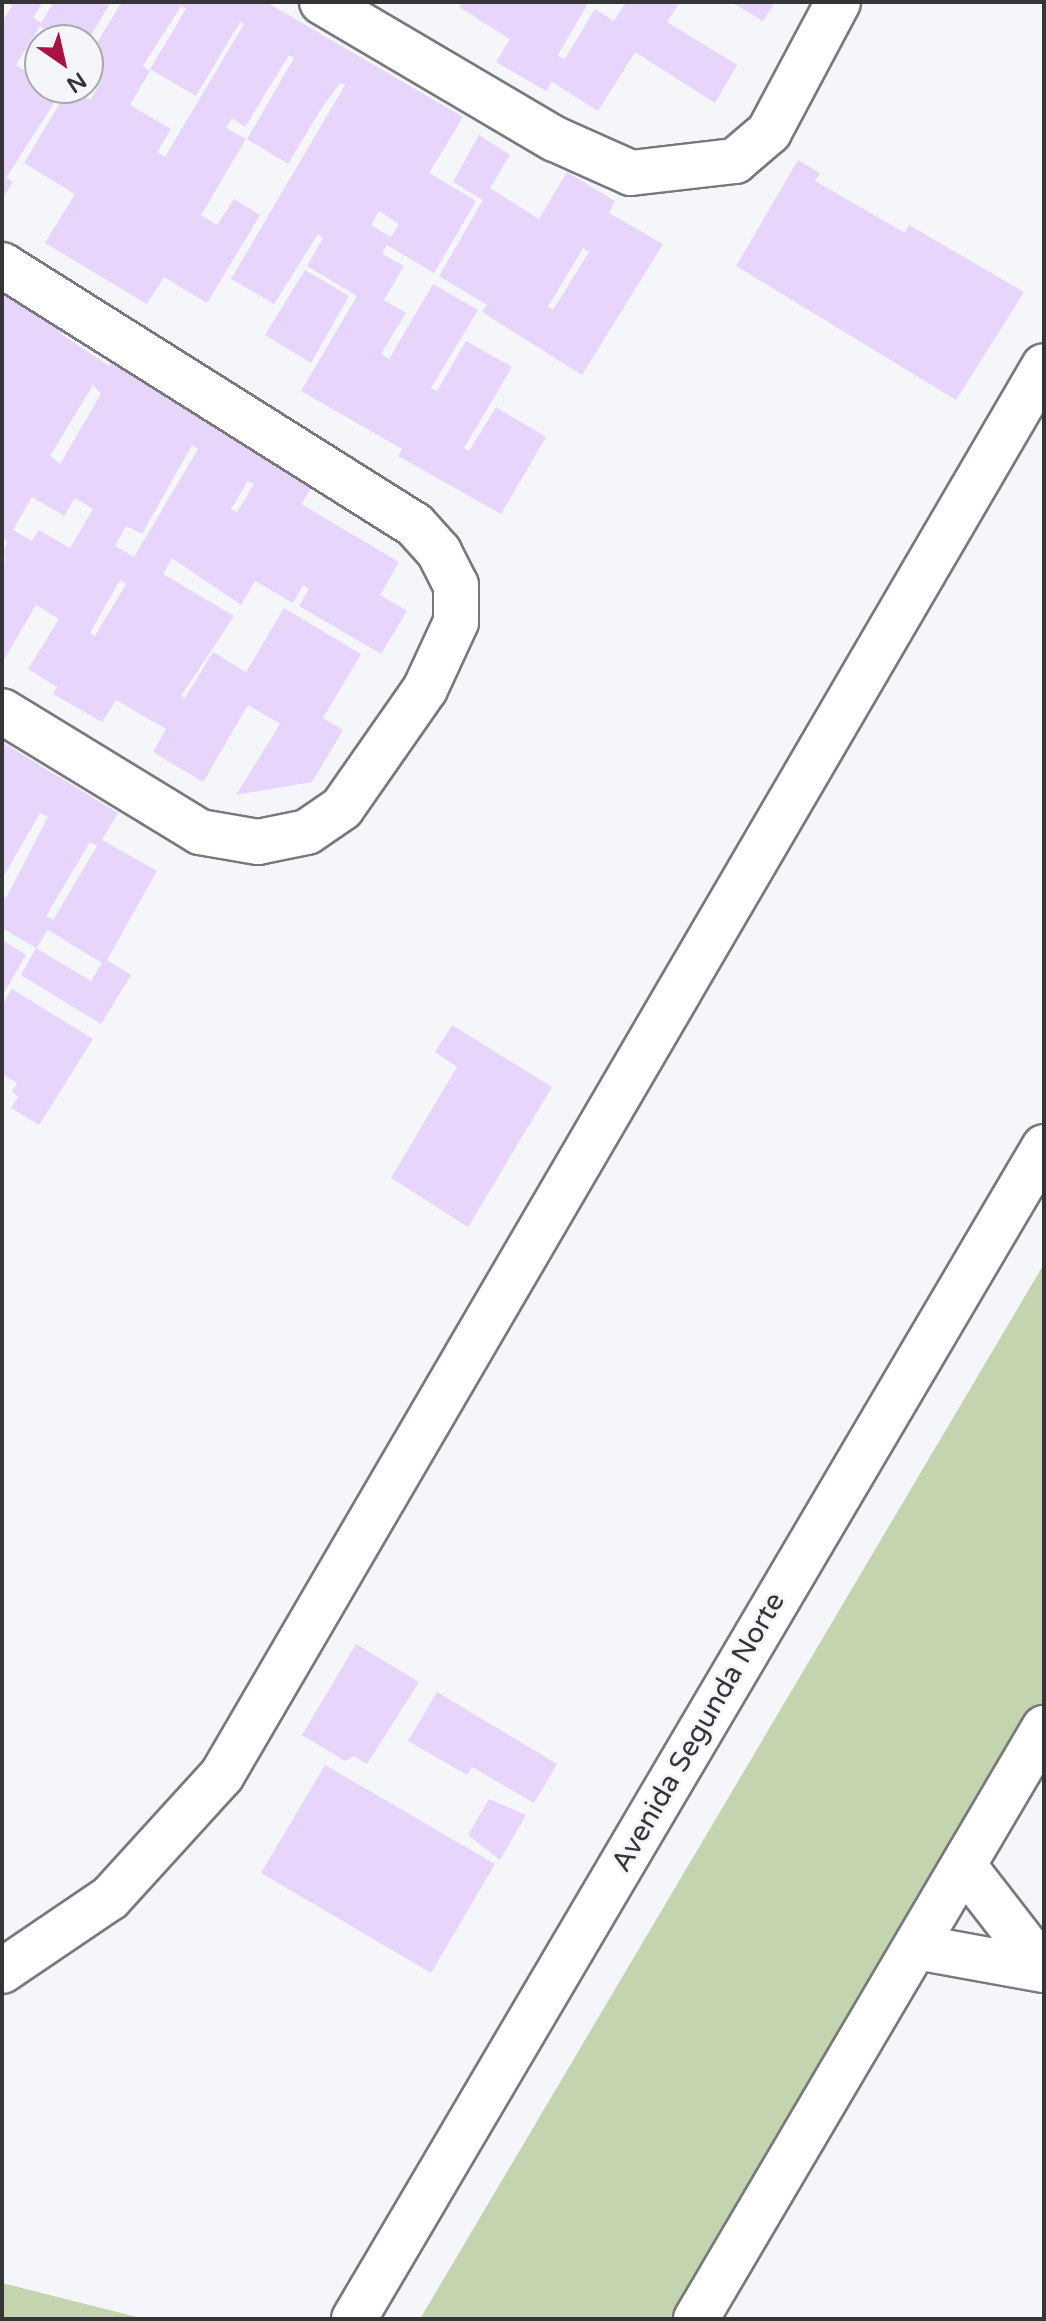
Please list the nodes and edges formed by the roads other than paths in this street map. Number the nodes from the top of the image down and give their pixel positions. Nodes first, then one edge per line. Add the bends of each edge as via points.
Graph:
1 (322, 2) edge
2 (838, 2) edge
3 (2, 265) edge
4 (1044, 366) edge
5 (2, 711) edge
6 (1044, 1147) edge
7 (1044, 1728) edge
8 (964, 1866) junction
9 (917, 1947) junction
10 (1044, 1969) edge
11 (2, 1971) edge
12 (354, 2319) edge
13 (696, 2319) edge

1 - 2 street via 555,139 631,173 735,161 769,132
3 - 5 street via 414,524 439,552 456,585 456,622 425,689 342,808 307,832 258,842 200,832
4 - 11 street via 222,1775 110,1898
6 - 12 street, Avenida Segunda Norte
7 - 8 street
8 - 9 street
8 - 10 street
9 - 10 street
9 - 13 street

